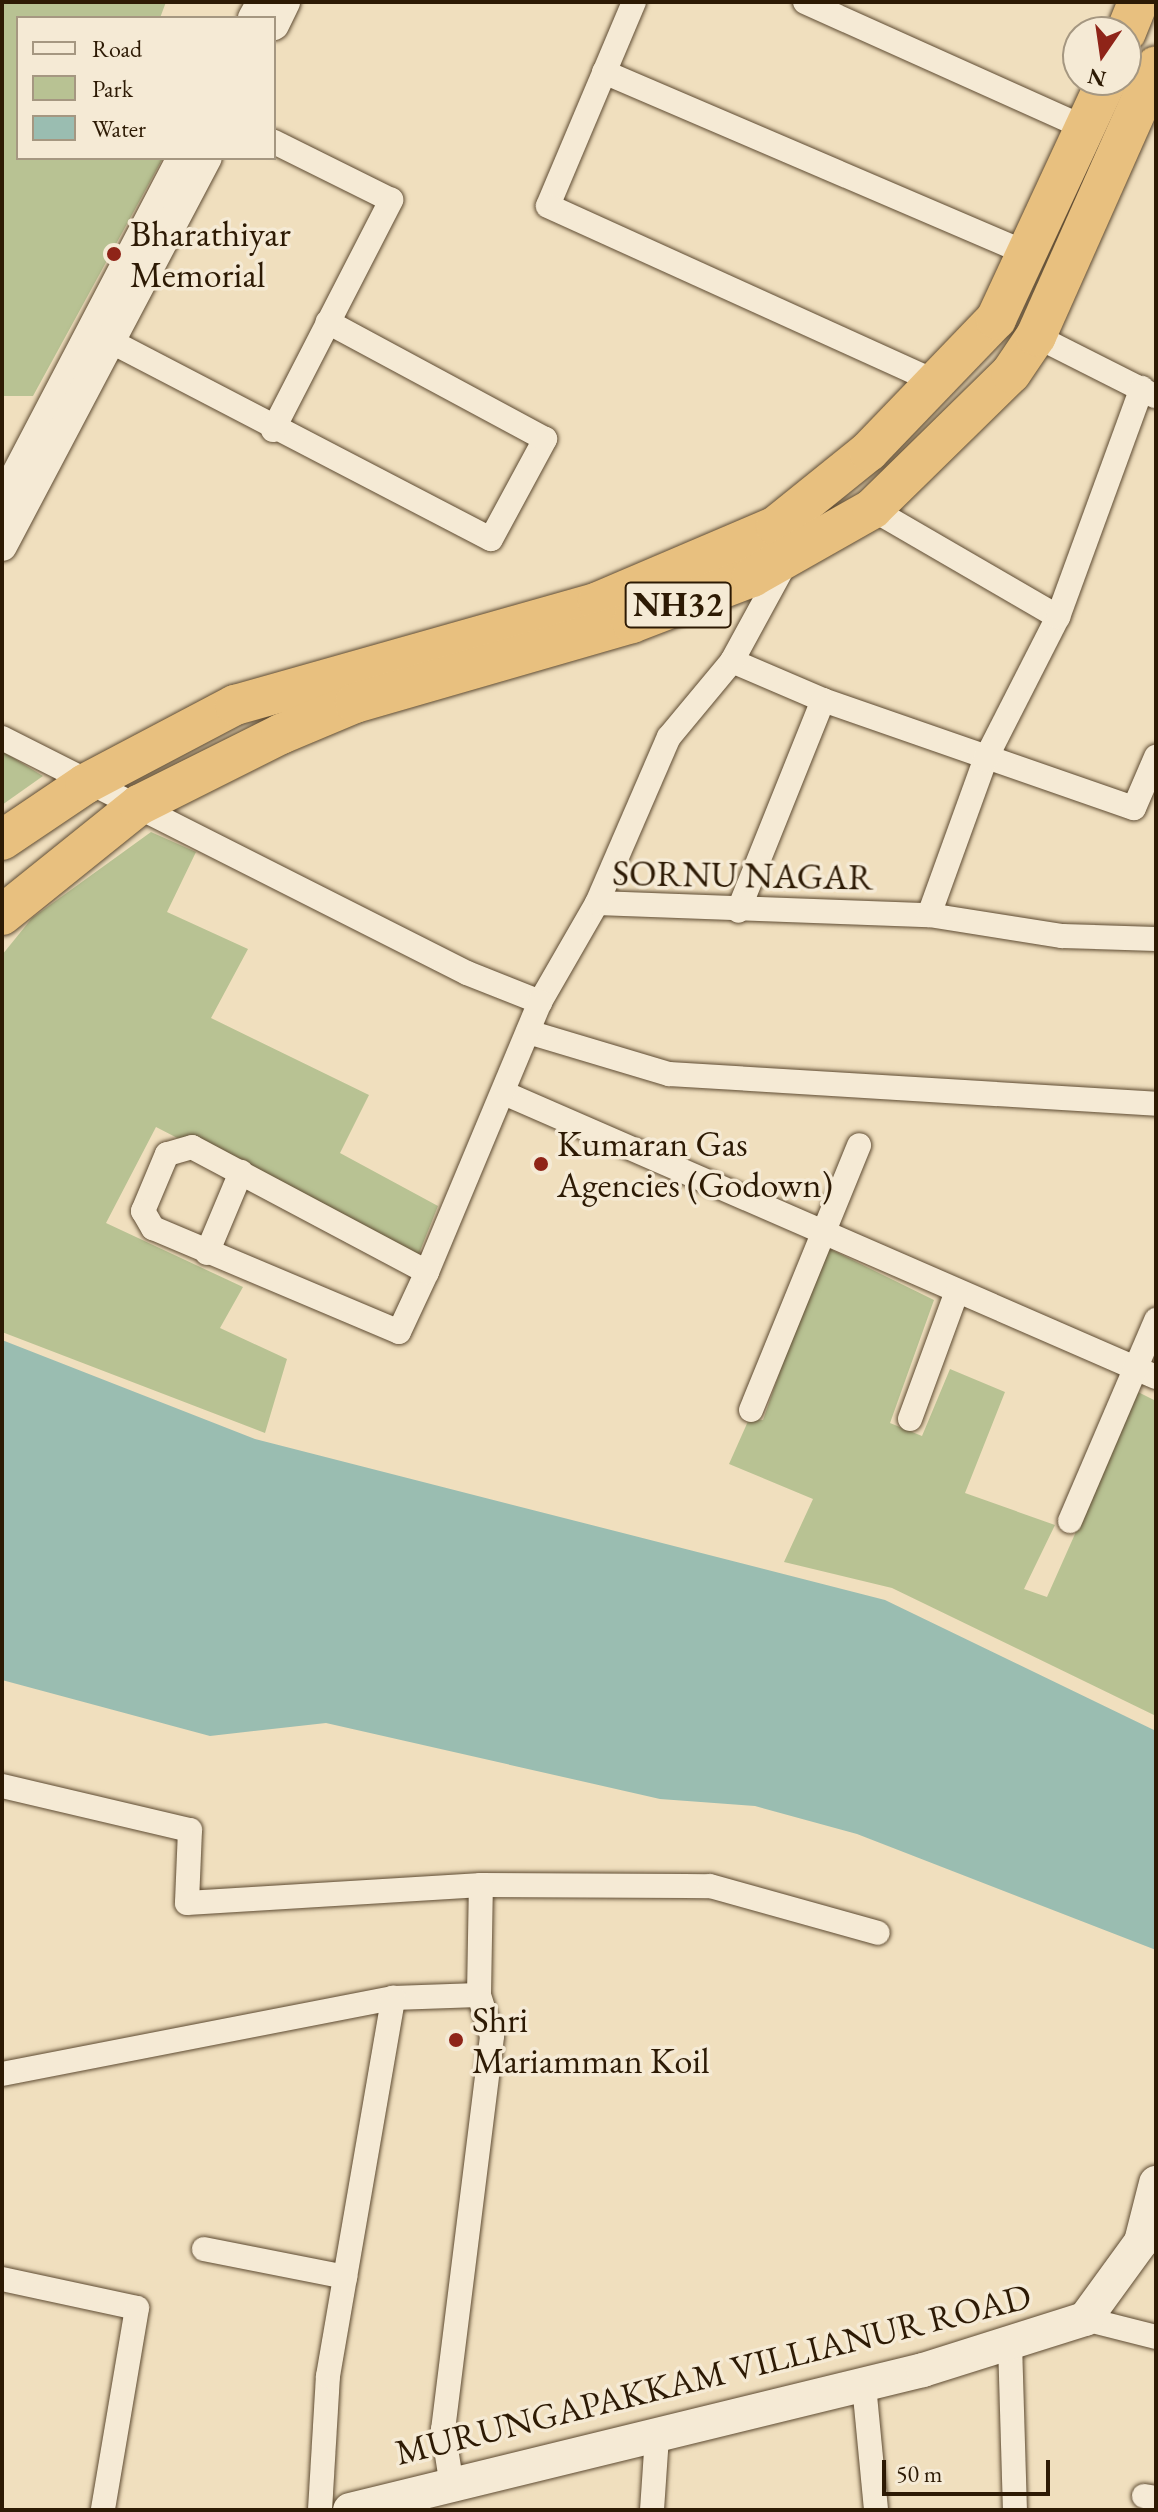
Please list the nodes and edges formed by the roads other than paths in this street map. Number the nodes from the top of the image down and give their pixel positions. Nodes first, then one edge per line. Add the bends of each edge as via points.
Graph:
1 (285, 2) edge
2 (634, 2) edge
3 (805, 2) edge
4 (276, 21) edge
5 (1156, 66) edge
6 (604, 72) junction
7 (1100, 96) edge
8 (1087, 129) junction
9 (276, 143) edge
10 (181, 160) edge
11 (206, 160) edge
12 (1031, 255) junction
13 (328, 322) junction
14 (1036, 336) junction
15 (112, 342) junction
16 (939, 383) junction
17 (1149, 392) edge
18 (273, 430) junction
19 (2, 502) edge
20 (872, 509) junction
21 (2, 546) edge
22 (790, 555) junction
23 (1058, 617) junction
24 (732, 661) junction
25 (823, 700) junction
26 (2, 738) edge
27 (1156, 757) edge
28 (985, 760) junction
29 (85, 784) junction
30 (139, 805) junction
31 (2, 840) edge
32 (597, 903) junction
33 (738, 911) junction
34 (2, 915) edge
35 (929, 915) junction
36 (1156, 939) edge
37 (540, 1002) junction
38 (528, 1032) junction
39 (504, 1093) junction
40 (1156, 1104) edge
41 (859, 1145) dead end
42 (241, 1172) junction
43 (822, 1234) junction
44 (207, 1253) junction
45 (427, 1272) junction
46 (956, 1294) junction
47 (1156, 1320) edge
48 (1146, 1372) edge
49 (751, 1410) dead end
50 (910, 1419) dead end
51 (1070, 1521) dead end
52 (2, 1786) edge
53 (481, 1885) junction
54 (878, 1933) dead end
55 (479, 1995) junction
56 (393, 1998) junction
57 (2, 2074) edge
58 (1156, 2183) edge
59 (1148, 2243) edge
60 (204, 2249) dead end
61 (345, 2277) junction
62 (2, 2279) edge
63 (1085, 2319) junction
64 (1156, 2337) edge
65 (1010, 2343) junction
66 (864, 2385) junction
67 (657, 2436) junction
68 (451, 2480) junction
69 (103, 2510) edge
70 (320, 2510) edge
71 (350, 2510) edge
72 (652, 2510) edge
73 (876, 2510) edge
74 (1015, 2510) edge

1 - 4 street
2 - 6 street
3 - 8 street
5 - 14 highway, NH32
6 - 12 street
6 - 16 street via 548,206
7 - 8 highway, NH32
8 - 12 highway, NH32
9 - 13 street via 391,200
10 - 19 street
11 - 15 street
12 - 16 highway, NH32 via 996,319
13 - 18 street
13 - 18 street via 545,439 491,539
14 - 17 street
14 - 20 highway, NH32 via 1011,373
15 - 18 street
15 - 21 street
16 - 29 highway, NH32 via 776,526 598,602 235,705
17 - 23 street
20 - 22 highway, NH32
20 - 23 street
22 - 24 street
22 - 30 highway, NH32 via 632,623 355,703
23 - 28 street
24 - 25 street
24 - 32 street via 669,737
25 - 28 street
25 - 33 street
26 - 29 street
27 - 28 street via 1134,808
28 - 35 street
29 - 30 street
29 - 31 highway, NH32
30 - 34 highway, NH32
30 - 37 street via 467,973
32 - 33 street, SORNU NAGAR
32 - 37 street, SORNU NAGAR
33 - 35 street, SORNU NAGAR
35 - 36 street, SORNU NAGAR via 1062,936
37 - 38 street, SORNU NAGAR
38 - 39 street, SORNU NAGAR
38 - 40 street via 669,1074
39 - 43 street
39 - 45 street, SORNU NAGAR
41 - 43 street
42 - 44 street
42 - 44 street, SORNU NAGAR via 178,1146 143,1211 153,1228
42 - 45 street
43 - 46 street
43 - 49 street
44 - 45 street, SORNU NAGAR via 390,1332 404,1326
46 - 48 street
46 - 50 street
47 - 48 street
48 - 51 street
52 - 53 street via 190,1830 187,1903
53 - 54 street via 710,1886
53 - 55 street
55 - 56 street
55 - 68 street via 492,2036 443,2430
56 - 57 street
56 - 61 street
58 - 59 main road, MURUNGAPAKKAM VILLIANUR ROAD
59 - 63 main road, MURUNGAPAKKAM VILLIANUR ROAD
60 - 61 street
61 - 70 street via 328,2376
62 - 69 street via 137,2308
63 - 64 street
63 - 65 main road, MURUNGAPAKKAM VILLIANUR ROAD
65 - 66 main road, MURUNGAPAKKAM VILLIANUR ROAD
65 - 74 street
66 - 67 main road, MURUNGAPAKKAM VILLIANUR ROAD
66 - 73 street
67 - 68 main road, MURUNGAPAKKAM VILLIANUR ROAD
67 - 72 street
68 - 71 main road, MURUNGAPAKKAM VILLIANUR ROAD

